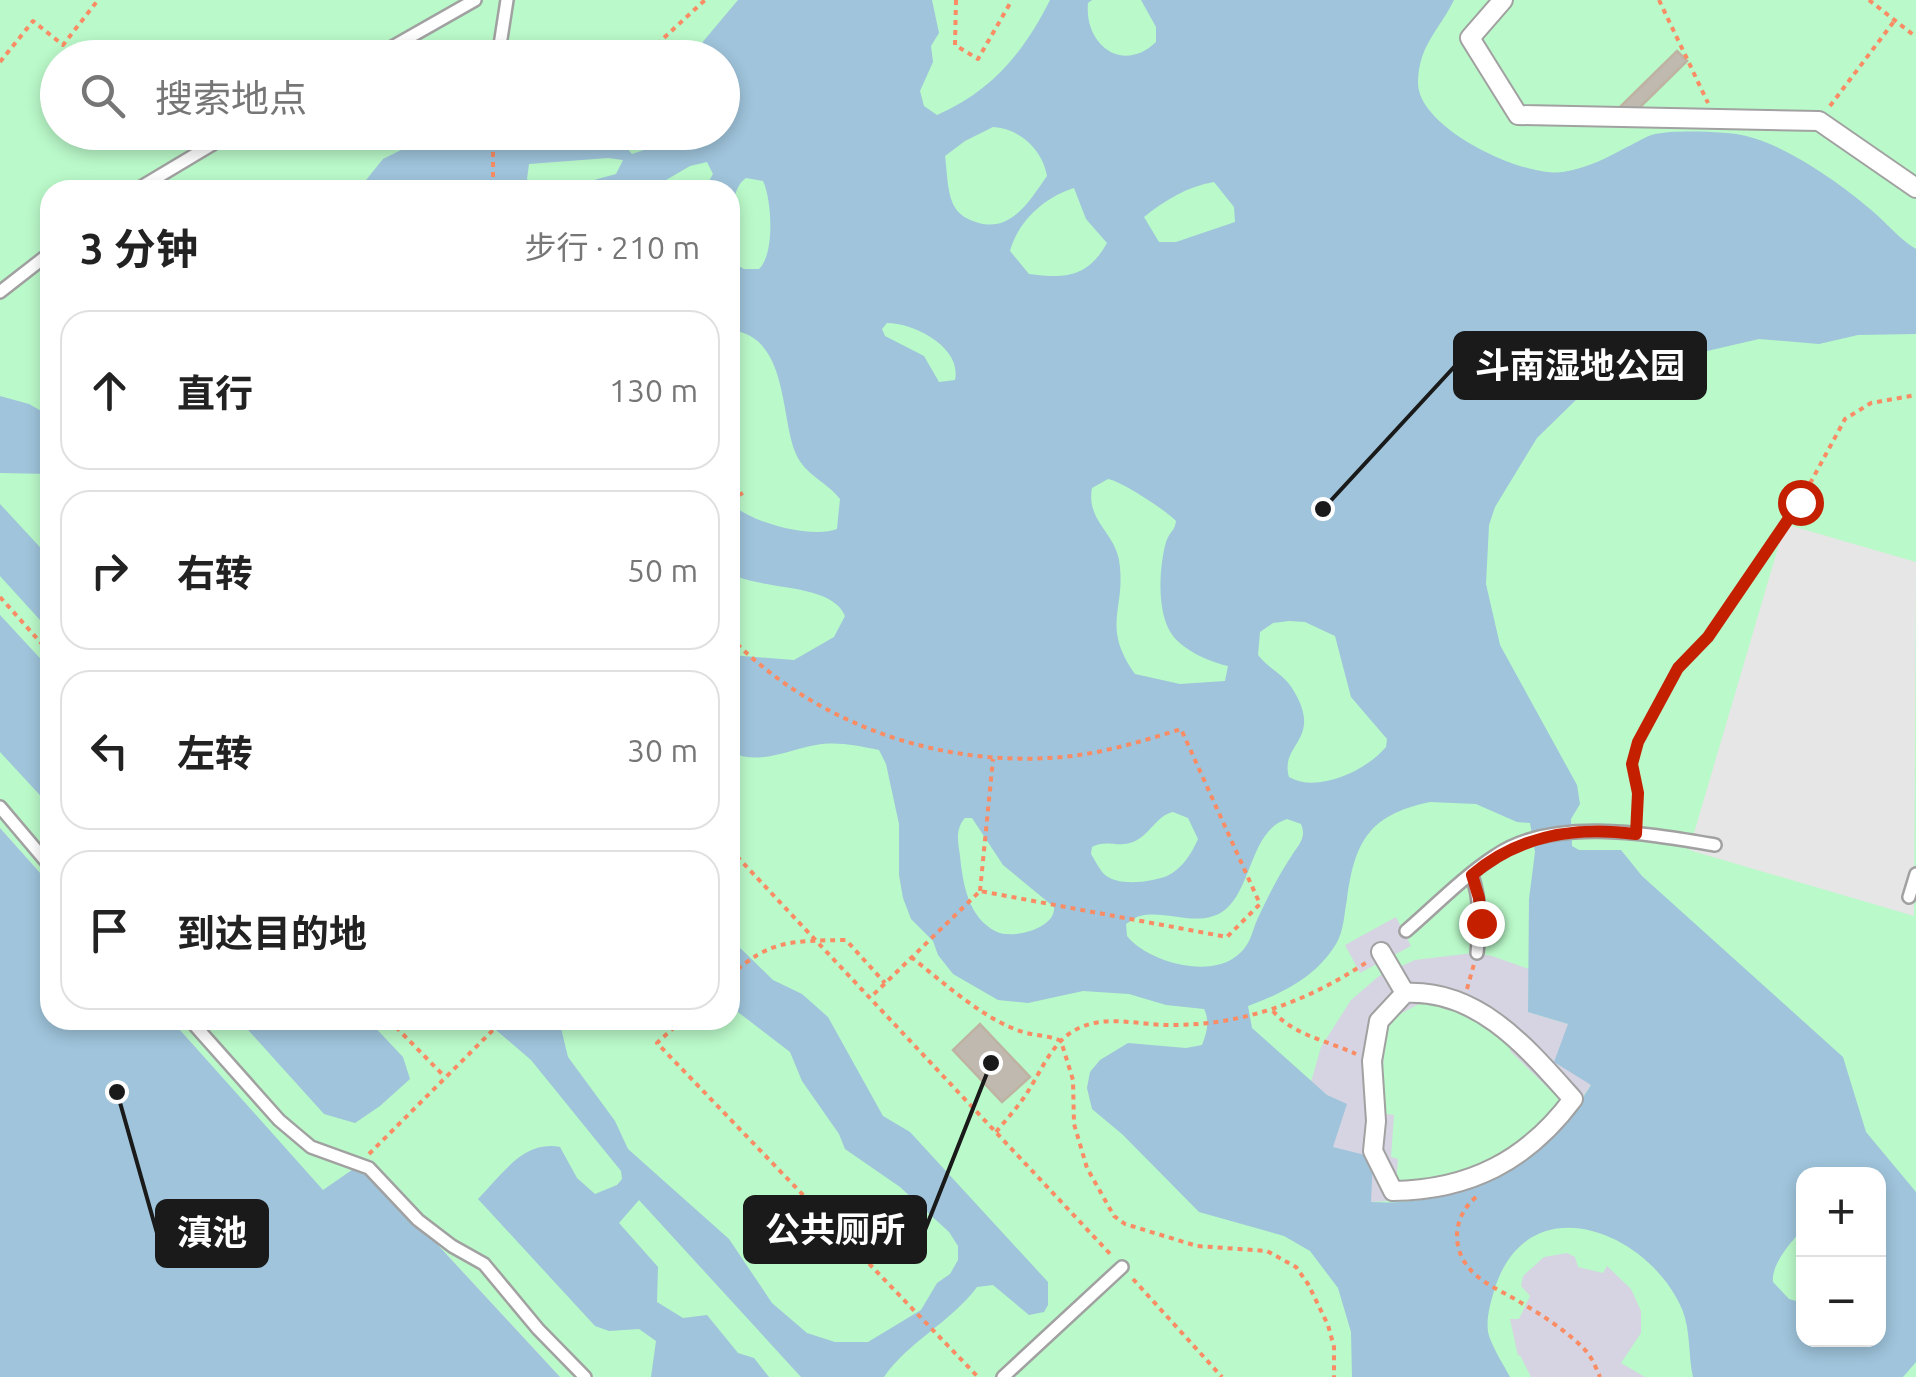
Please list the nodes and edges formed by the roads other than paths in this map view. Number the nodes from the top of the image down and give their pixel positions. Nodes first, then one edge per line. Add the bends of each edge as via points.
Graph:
1 (475, 0) edge
2 (507, 0) edge
3 (1502, 0) edge
4 (404, 40) edge
5 (501, 40) edge
6 (204, 150) edge
7 (153, 180) edge
8 (1916, 188) edge
9 (40, 261) edge
10 (0, 292) edge
11 (0, 807) edge
12 (1715, 846) dead end
13 (40, 854) edge
14 (1916, 874) edge
15 (1472, 875) junction
16 (1909, 897) dead end
17 (1406, 931) dead end
18 (1381, 952) road end
19 (1477, 954) road end
20 (1405, 994) junction
21 (199, 1030) edge
22 (1122, 1267) road end
23 (585, 1377) edge
24 (1003, 1377) edge

1 - 4 lane
2 - 5 lane
3 - 8 street via 1470,38 1518,115 1818,121
6 - 7 lane
9 - 10 lane
11 - 13 lane
12 - 15 lane via 1592,831 1534,838 1494,856
14 - 16 lane
15 - 17 lane
15 - 19 lane via 1481,923
18 - 20 street
20 - 20 street via 1434,992 1463,1003 1518,1038 1573,1099 1536,1141 1483,1174 1452,1186 1392,1191 1373,1152 1372,1062 1379,1021
21 - 23 lane via 310,1147 369,1168 437,1235 484,1264
22 - 24 lane

